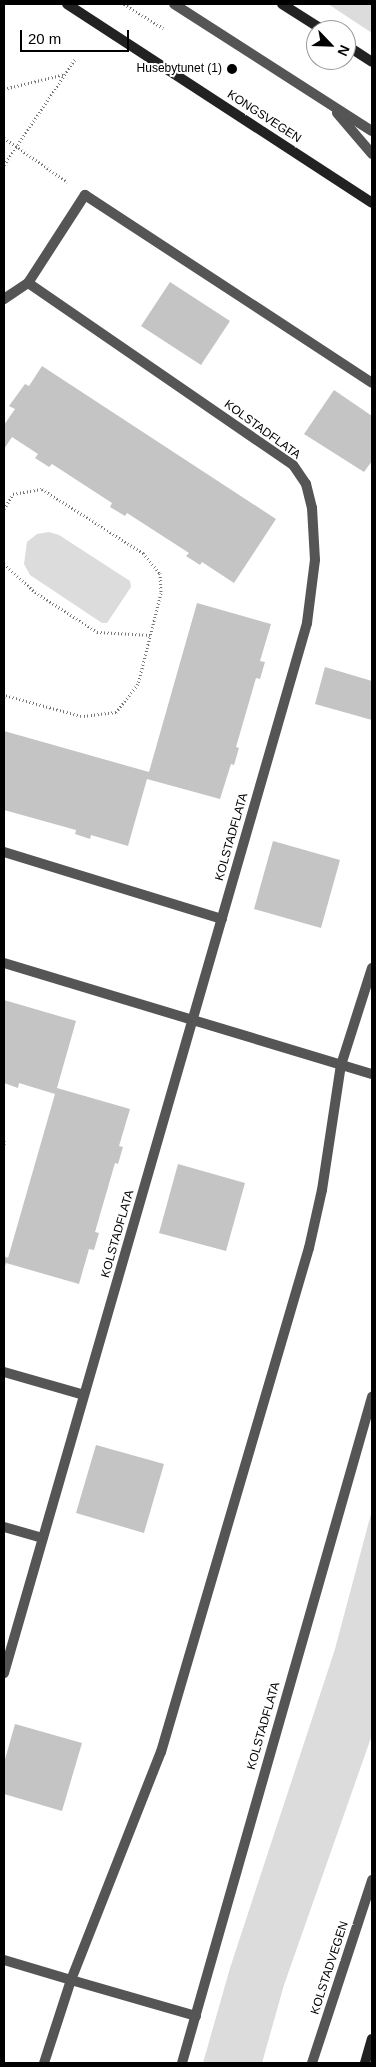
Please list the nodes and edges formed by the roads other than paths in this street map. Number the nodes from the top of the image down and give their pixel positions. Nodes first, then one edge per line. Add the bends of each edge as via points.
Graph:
1 (67, 4) edge
2 (174, 4) edge
3 (282, 4) edge
4 (307, 20) edge
5 (356, 52) edge
6 (372, 62) edge
7 (330, 104) junction
8 (372, 131) edge
9 (372, 154) edge
10 (372, 203) edge
11 (28, 283) junction
12 (4, 299) edge
13 (372, 384) edge
14 (4, 852) edge
15 (222, 919) junction
16 (4, 963) edge
17 (372, 968) edge
18 (193, 1022) junction
19 (341, 1065) junction
20 (372, 1074) edge
21 (4, 1372) edge
22 (84, 1395) junction
23 (372, 1397) edge
24 (4, 1527) edge
25 (42, 1538) junction
26 (4, 1673) edge
27 (372, 1880) edge
28 (4, 1960) edge
29 (71, 1980) junction
30 (196, 2016) junction
31 (372, 2039) edge
32 (44, 2063) edge
33 (182, 2063) edge
34 (312, 2063) edge
35 (365, 2063) edge

1 - 10 street, KONGSVEGEN
2 - 7 street
3 - 4 street
5 - 6 street
7 - 8 street
7 - 9 street
11 - 12 street
11 - 13 street via 85,195
11 - 15 street, KOLSTADFLATA via 293,465 306,484 312,508 315,560 307,623
14 - 15 street
15 - 18 street, KOLSTADFLATA
16 - 18 street
17 - 19 street
18 - 19 street
18 - 22 street, KOLSTADFLATA
19 - 20 street
19 - 29 street via 322,1190 309,1248 187,1664 161,1752
21 - 22 street
22 - 25 street, KOLSTADFLATA
23 - 30 street, KOLSTADFLATA
24 - 25 street
25 - 26 street, KOLSTADFLATA
27 - 34 street, KOLSTADVEGEN
28 - 29 street
29 - 30 street
29 - 32 street
30 - 33 street, KOLSTADFLATA
31 - 35 street

